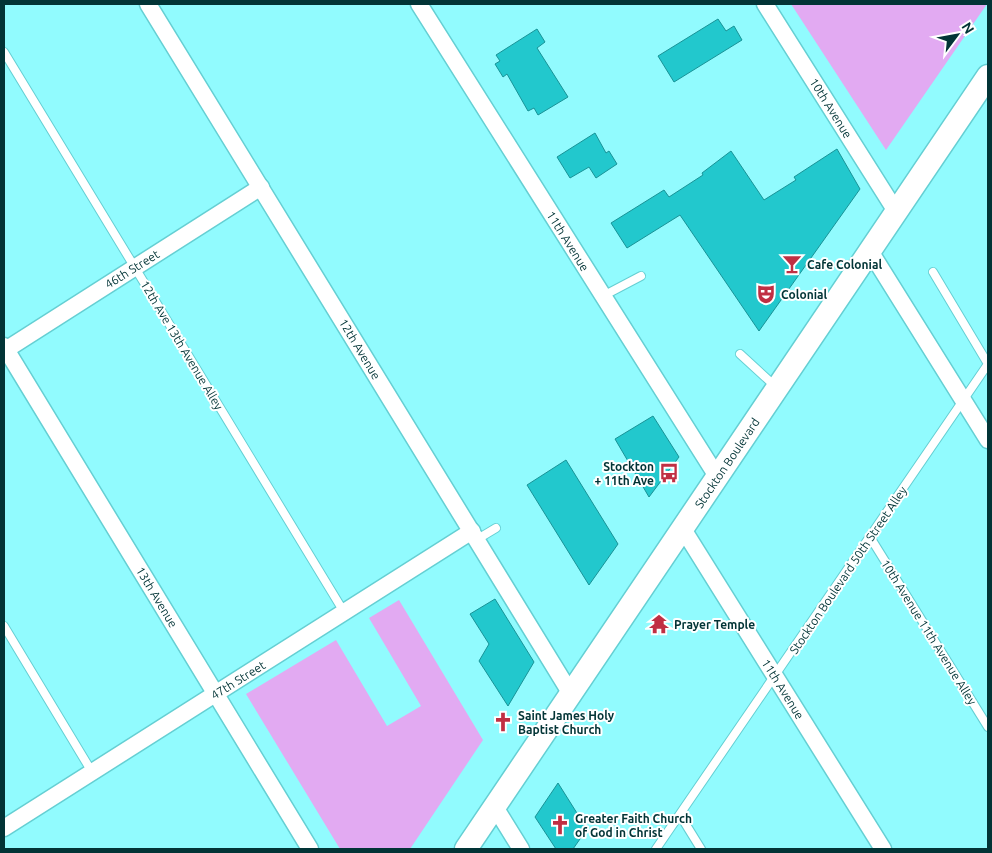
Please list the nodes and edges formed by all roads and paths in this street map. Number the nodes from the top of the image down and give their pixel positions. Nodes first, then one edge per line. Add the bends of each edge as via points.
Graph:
1 (148, 4) edge
2 (419, 4) edge
3 (765, 4) edge
4 (4, 52) edge
5 (988, 76) edge
6 (261, 187) junction
7 (897, 213) junction
8 (870, 251) junction
9 (135, 267) junction
10 (933, 272) dead end
11 (641, 276) dead end
12 (603, 296) junction
13 (4, 348) edge
14 (740, 354) dead end
15 (988, 364) edge
16 (778, 388) junction
17 (963, 400) junction
18 (988, 440) edge
19 (718, 478) junction
20 (496, 528) dead end
21 (683, 529) junction
22 (474, 536) junction
23 (870, 537) junction
24 (344, 612) junction
25 (4, 626) edge
26 (775, 676) junction
27 (216, 694) junction
28 (571, 694) junction
29 (988, 727) edge
30 (92, 772) junction
31 (495, 807) junction
32 (680, 815) junction
33 (4, 828) edge
34 (310, 849) edge
35 (466, 849) edge
36 (521, 849) edge
37 (656, 849) edge
38 (701, 849) edge
39 (883, 849) edge

1 - 6 street, 12th Avenue
2 - 12 street, 11th Avenue
3 - 7 street, 10th Avenue
4 - 9 lane, 12th Ave 13th Avenue Alley
5 - 7 main road, Stockton Boulevard
6 - 9 street, 46th Street
6 - 22 street, 12th Avenue
7 - 8 main road, Stockton Boulevard
8 - 16 main road, Stockton Boulevard
8 - 17 street
9 - 13 street, 46th Street
9 - 24 lane, 12th Ave 13th Avenue Alley
10 - 15 lane
11 - 12 lane
12 - 19 street, 11th Avenue
13 - 27 street, 13th Avenue
14 - 16 lane
15 - 17 lane, Stockton Boulevard 50th Street Alley
16 - 19 main road, Stockton Boulevard
17 - 18 street
17 - 23 lane, Stockton Boulevard 50th Street Alley
19 - 21 main road, Stockton Boulevard
20 - 22 lane
21 - 26 street, 11th Avenue
21 - 28 main road, Stockton Boulevard
22 - 24 street, 47th Street
22 - 28 street, 12th Avenue
23 - 26 lane, Stockton Boulevard 50th Street Alley
23 - 29 lane, 10th Avenue 11th Avenue Alley
24 - 27 street, 47th Street
25 - 30 lane
26 - 32 lane, Stockton Boulevard 50th Street Alley
26 - 39 street, 11th Avenue
27 - 30 street, 47th Street
27 - 34 street, 13th Avenue
28 - 31 main road, Stockton Boulevard
30 - 33 street, 47th Street
31 - 35 main road, Stockton Boulevard
31 - 36 street
32 - 37 lane, Stockton Boulevard 50th Street Alley
32 - 38 lane

